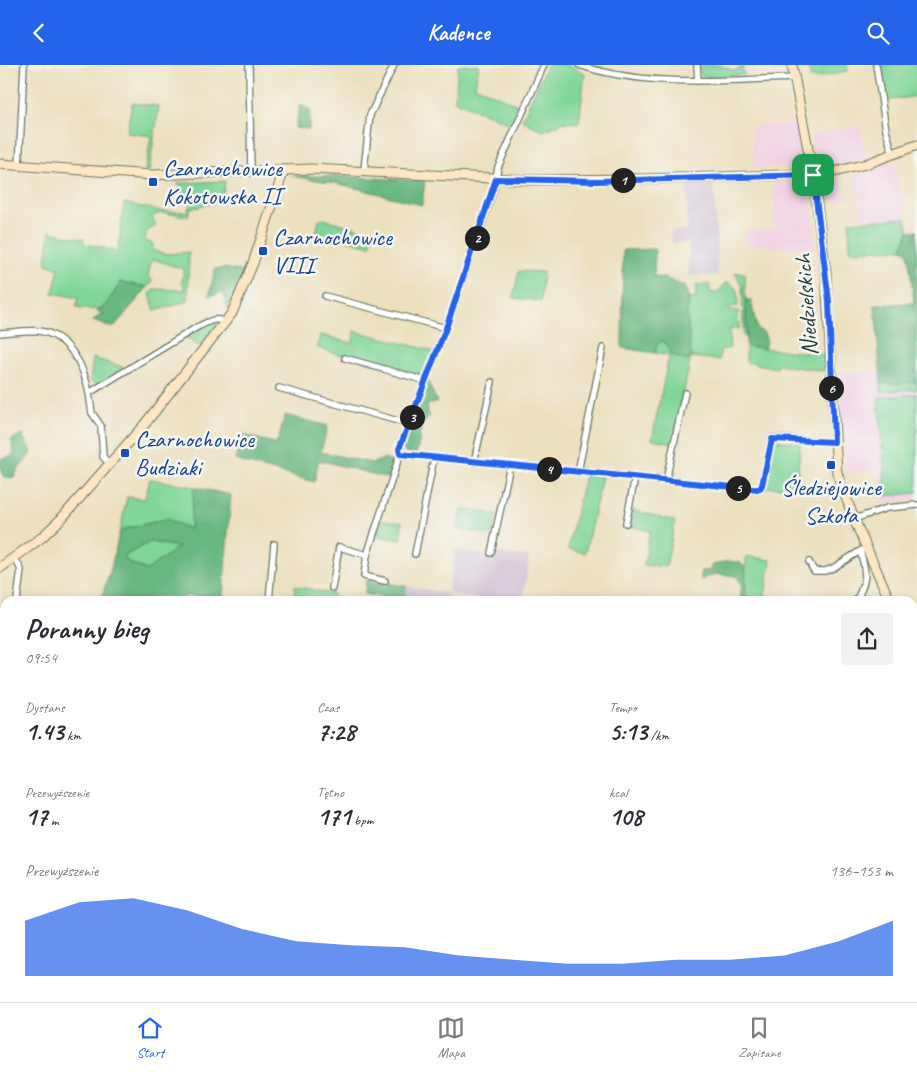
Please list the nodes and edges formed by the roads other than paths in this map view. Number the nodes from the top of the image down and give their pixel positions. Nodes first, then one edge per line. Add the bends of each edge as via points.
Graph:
1 (24, 65) edge
2 (249, 65) edge
3 (394, 65) edge
4 (544, 65) edge
5 (579, 65) edge
6 (697, 65) edge
7 (792, 65) edge
8 (876, 65) edge
9 (795, 78) junction
10 (698, 81) junction
11 (917, 145) edge
12 (893, 155) junction
13 (0, 164) edge
14 (19, 166) junction
15 (284, 170) junction
16 (364, 170) junction
17 (251, 171) junction
18 (813, 175) junction
19 (496, 179) junction
20 (325, 296) dead end
21 (225, 322) junction
22 (446, 328) junction
23 (0, 333) edge
24 (603, 348) dead end
25 (345, 358) dead end
26 (426, 381) junction
27 (492, 382) dead end
28 (279, 388) dead end
29 (89, 393) junction
30 (684, 393) dead end
31 (409, 424) junction
32 (834, 442) junction
33 (400, 454) junction
34 (434, 458) junction
35 (474, 462) junction
36 (110, 464) junction
37 (510, 465) junction
38 (578, 472) junction
39 (635, 477) junction
40 (666, 480) junction
41 (917, 505) edge
42 (854, 519) junction
43 (626, 523) dead end
44 (274, 545) dead end
45 (863, 549) junction
46 (415, 553) dead end
47 (491, 553) dead end
48 (367, 555) junction
49 (15, 558) junction
50 (809, 562) dead end
51 (0, 568) edge
52 (385, 581) dead end
53 (332, 588) dead end
54 (18, 596) edge
55 (269, 596) edge
56 (858, 596) edge
57 (887, 596) edge

1 - 14 street
2 - 17 street
3 - 16 street via 370,115
4 - 19 street via 498,167
5 - 10 street via 638,79
6 - 10 street
7 - 9 street, Niedzielskich
8 - 12 street
9 - 10 street
9 - 18 street, Niedzielskich
11 - 12 street
12 - 18 street via 848,170
13 - 14 street
14 - 17 street via 152,175
15 - 16 street
15 - 17 street
15 - 21 street via 244,288
16 - 19 street
18 - 19 street via 596,181
18 - 32 street, Niedzielskich via 829,301
19 - 22 street
20 - 22 street
21 - 29 street via 212,320 199,326
21 - 36 street
22 - 26 street
23 - 29 street via 38,331 60,339 85,373
24 - 38 street
25 - 26 street
26 - 31 street
27 - 35 street
28 - 31 street
29 - 36 street via 92,413 101,426 102,457
30 - 40 street
31 - 33 street
32 - 40 street via 772,439 760,489
32 - 42 street, Niedzielskich via 839,481
33 - 34 street
33 - 48 street
34 - 35 street
34 - 46 street
35 - 37 street
36 - 49 street via 61,519
37 - 38 street
37 - 47 street
38 - 39 street
39 - 40 street
39 - 43 street
41 - 42 street via 887,508
42 - 45 street, Niedzielskich
44 - 55 street
45 - 50 street via 825,571 814,571
45 - 56 street via 866,580
45 - 57 street, Niedzielskich
48 - 52 street via 364,576
48 - 53 street via 339,547
49 - 51 street
49 - 54 street via 22,570

